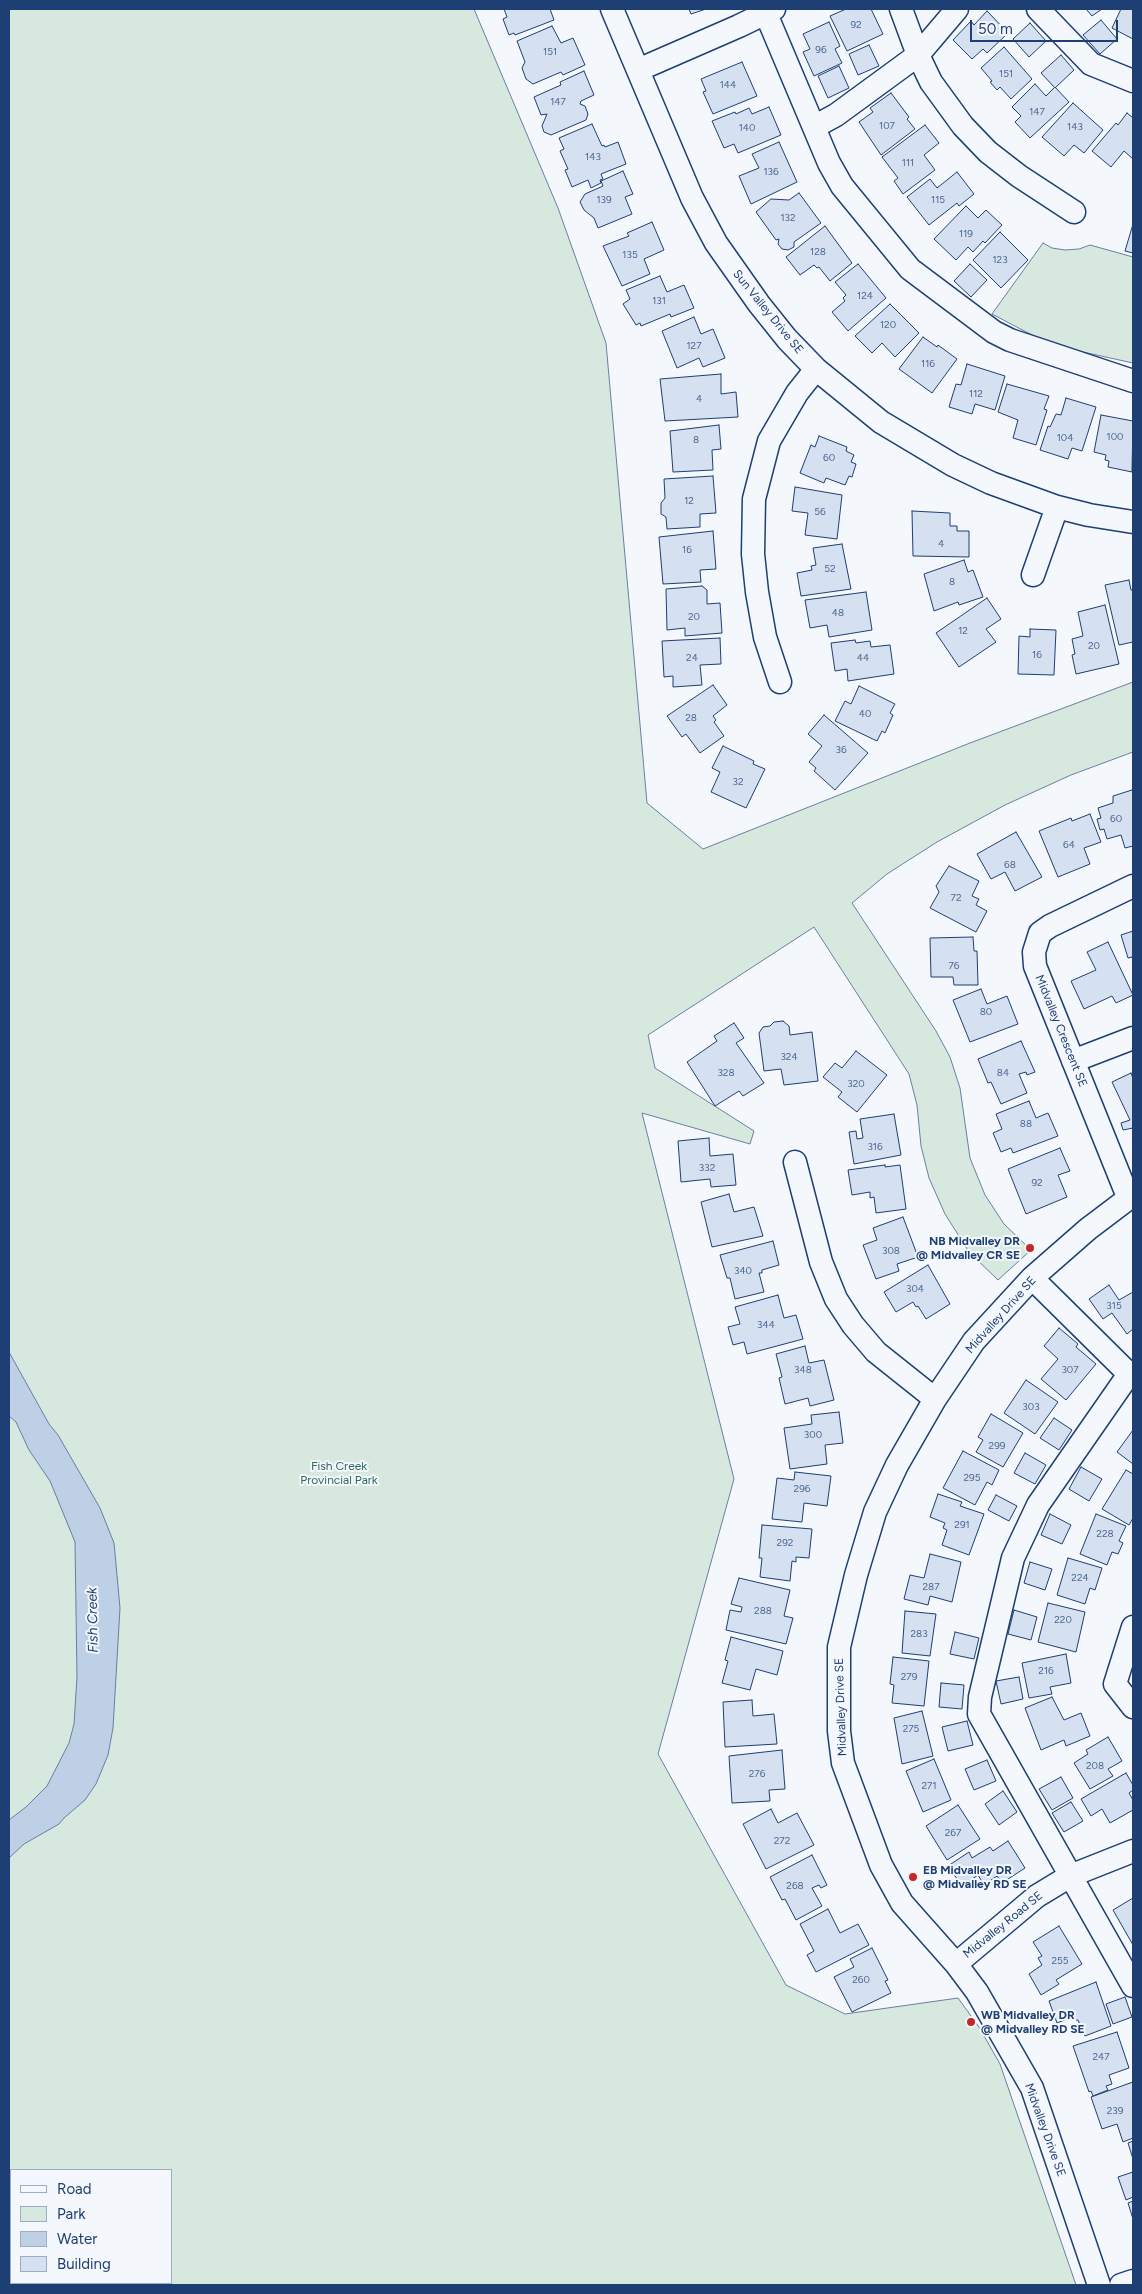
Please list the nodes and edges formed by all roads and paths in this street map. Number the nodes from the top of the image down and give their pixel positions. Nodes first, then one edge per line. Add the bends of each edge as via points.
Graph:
1 (612, 9) edge
2 (901, 9) edge
3 (957, 9) edge
4 (1038, 9) edge
5 (768, 10) edge
6 (918, 55) junction
7 (638, 70) junction
8 (1133, 81) edge
9 (814, 127) junction
10 (1074, 212) dead end
11 (816, 369) junction
12 (1133, 381) edge
13 (1057, 507) junction
14 (1133, 522) edge
15 (1033, 574) dead end
16 (780, 682) dead end
17 (1133, 886) edge
18 (1133, 1038) edge
19 (1073, 1061) junction
20 (795, 1162) dead end
21 (1131, 1196) edge
22 (1032, 1278) junction
23 (1131, 1373) edge
24 (934, 1399) junction
25 (1133, 1626) edge
26 (1133, 1707) edge
27 (1133, 1851) edge
28 (1070, 1876) junction
29 (956, 1964) junction
30 (1133, 1986) edge
31 (1133, 2281) edge
32 (1099, 2285) edge
33 (1121, 2285) edge

1 - 7 street, Sun Valley Drive SE
2 - 6 street
3 - 6 street
4 - 8 street via 1091,64
5 - 7 street
5 - 9 street
6 - 9 street via 836,115
6 - 10 street via 944,100 988,152
7 - 11 street, Sun Valley Drive SE via 692,198 716,243 764,311
9 - 12 street via 842,186 910,269 994,332
11 - 13 street, Sun Valley Drive SE via 861,407 917,445 991,483
11 - 16 street via 797,393 769,441 754,499 753,554 757,592 765,637
13 - 14 street, Sun Valley Drive SE
13 - 15 street
17 - 19 street, Midvalley Crescent SE via 1050,926 1036,940 1036,966
18 - 19 street
19 - 21 street, Midvalley Crescent SE
20 - 24 street via 822,1262 836,1299 876,1352
21 - 22 street, Midvalley Drive SE
22 - 23 street
22 - 24 street, Midvalley Drive SE via 974,1341
23 - 28 street via 1038,1506 1014,1558 980,1697 979,1714
24 - 29 street, Midvalley Drive SE via 897,1465 865,1541 839,1647 839,1731 843,1763 881,1866 902,1903
25 - 26 street via 1114,1684
27 - 28 street, Midvalley Road SE
28 - 29 street, Midvalley Road SE via 1037,1896
28 - 30 street
29 - 32 street, Midvalley Drive SE via 977,1992 1032,2088
31 - 33 street

